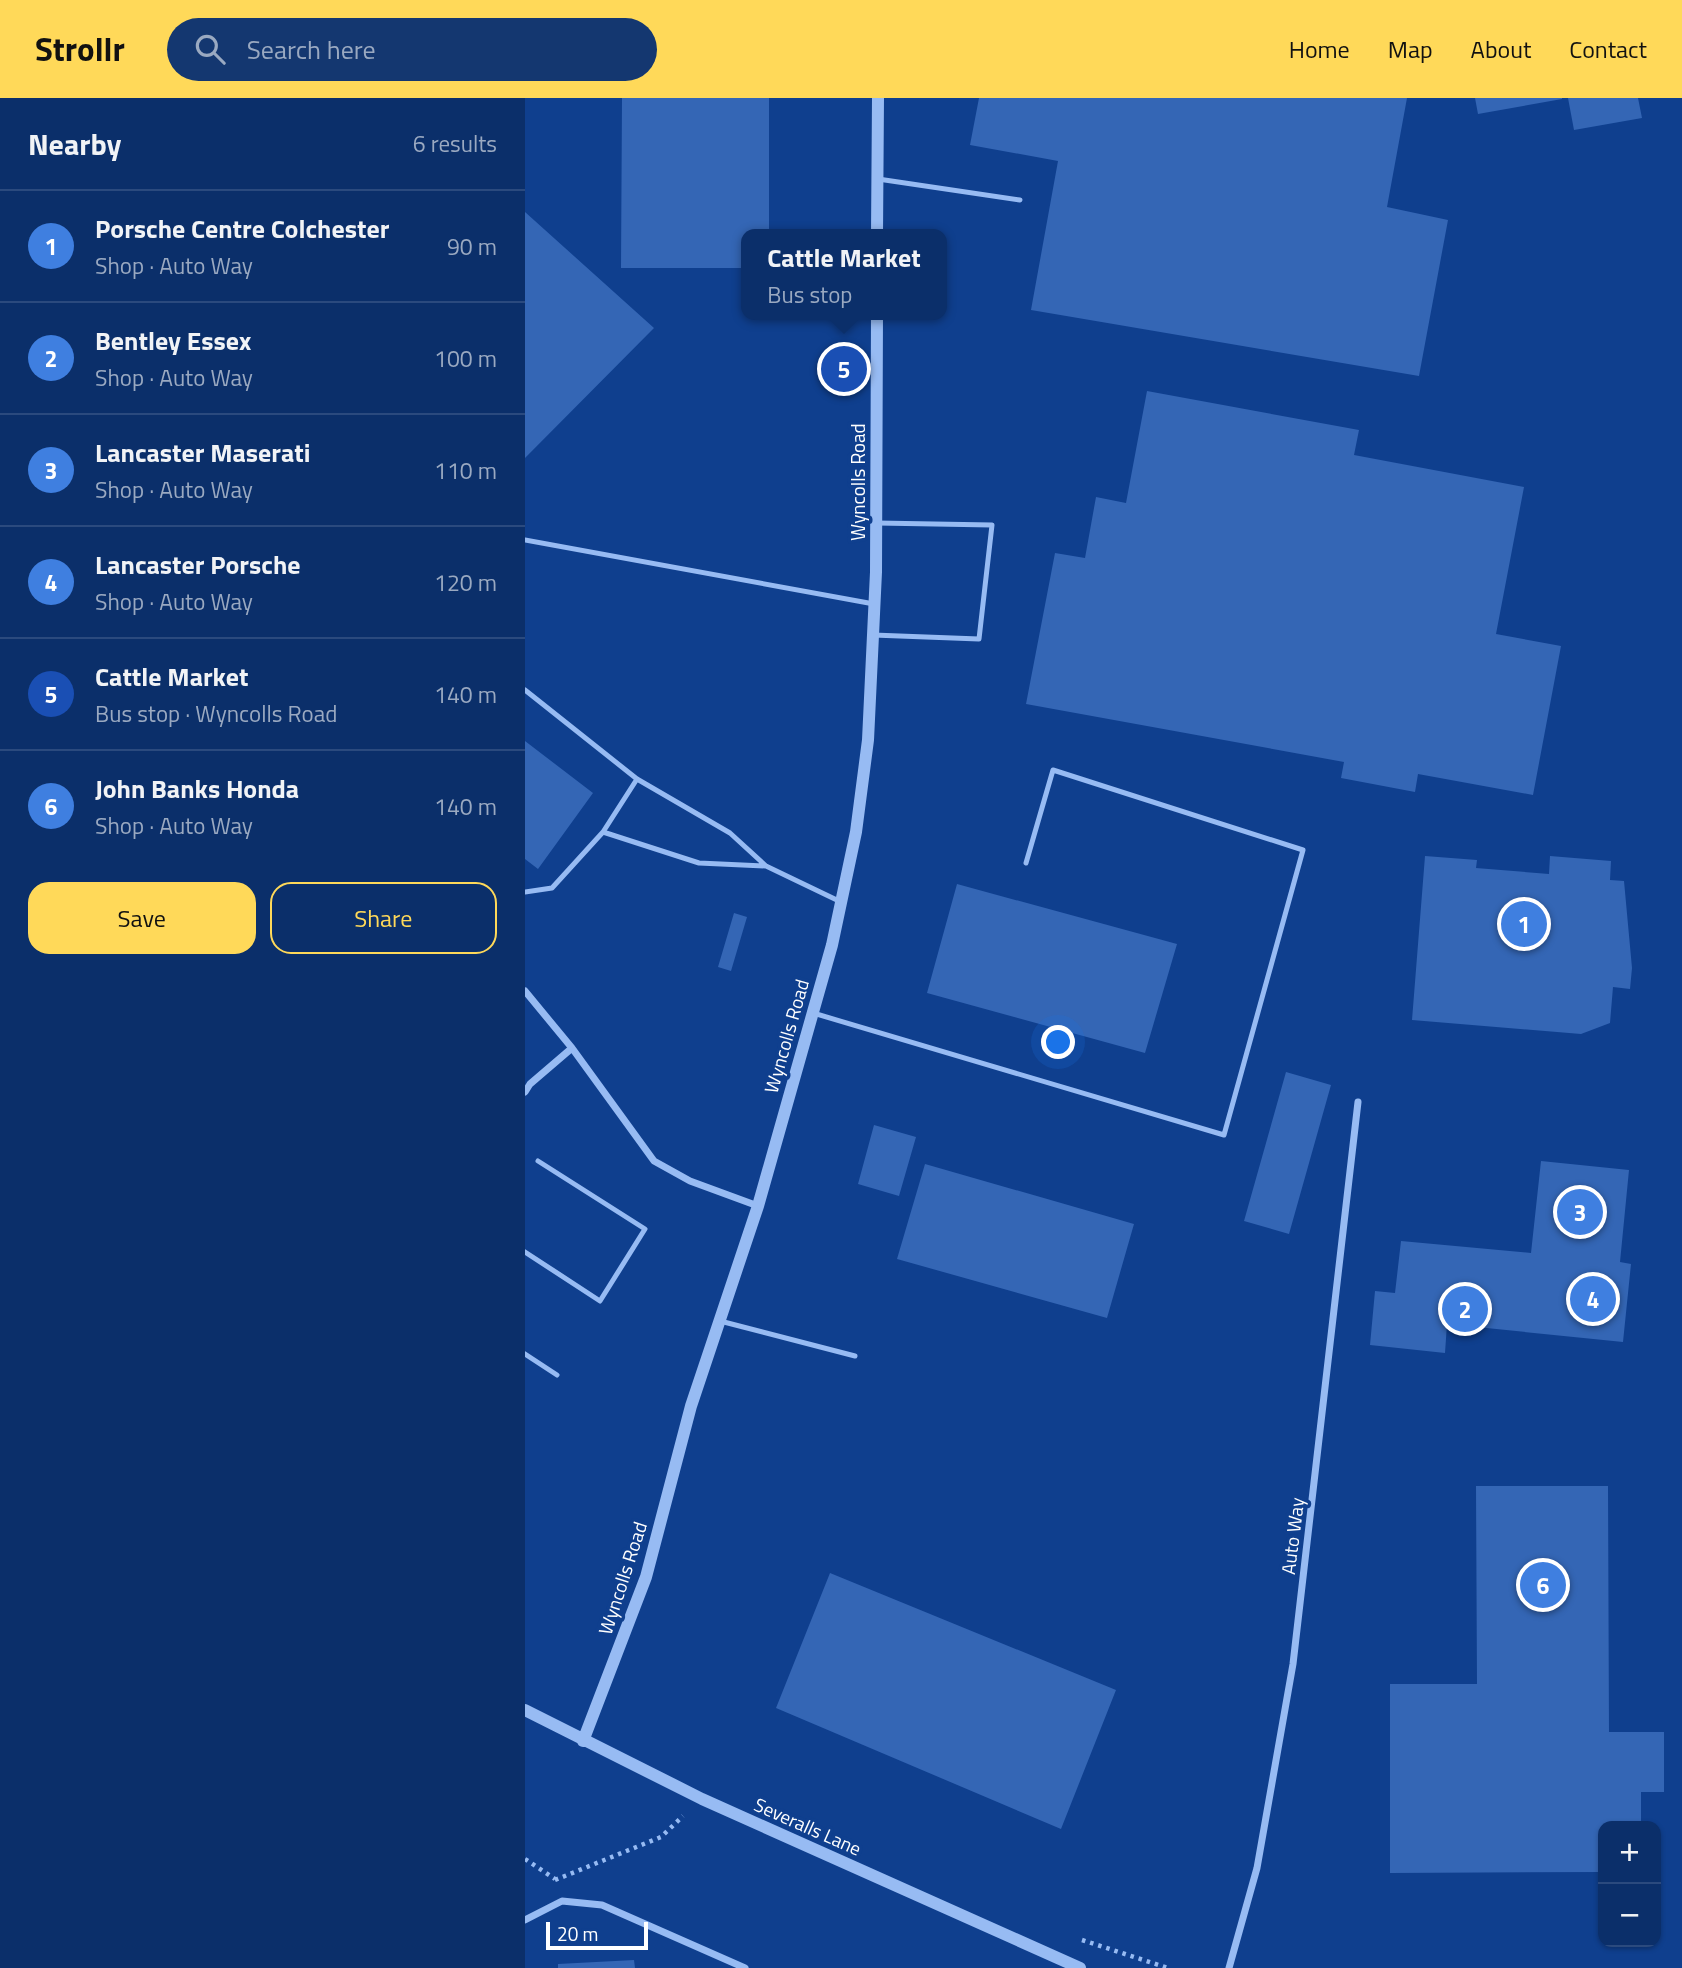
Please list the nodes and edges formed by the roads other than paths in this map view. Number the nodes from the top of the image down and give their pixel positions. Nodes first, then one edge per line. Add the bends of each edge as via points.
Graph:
1 (878, 98) edge
2 (878, 179) junction
3 (1020, 200) dead end
4 (877, 229) edge
5 (877, 320) edge
6 (876, 523) junction
7 (525, 540) edge
8 (874, 604) junction
9 (873, 635) junction
10 (525, 690) edge
11 (637, 779) junction
12 (603, 832) junction
13 (1026, 863) dead end
14 (766, 866) junction
15 (525, 892) edge
16 (841, 902) junction
17 (525, 990) edge
18 (813, 1013) junction
19 (572, 1048) junction
20 (525, 1091) edge
21 (1358, 1102) dead end
22 (538, 1160) dead end
23 (758, 1206) junction
24 (525, 1252) edge
25 (720, 1321) junction
26 (525, 1354) edge
27 (855, 1356) dead end
28 (557, 1375) dead end
29 (525, 1710) edge
30 (583, 1741) junction
31 (525, 1920) edge
32 (745, 1968) edge
33 (1080, 1968) edge
34 (1229, 1968) edge

1 - 2 street
2 - 3 lane
2 - 4 street
5 - 6 street, Wyncolls Road
6 - 8 street, Wyncolls Road
6 - 9 lane via 992,525 979,639
7 - 8 lane
8 - 9 street, Wyncolls Road
9 - 16 street, Wyncolls Road via 866,753
10 - 11 lane
11 - 12 lane
11 - 14 lane via 730,833
12 - 14 lane via 699,863
12 - 15 lane via 552,888
13 - 18 lane via 1053,770 1303,850 1224,1136
14 - 16 lane
16 - 18 street, Wyncolls Road
17 - 19 street
18 - 23 street, Wyncolls Road
19 - 20 street
19 - 23 street via 654,1161 690,1181
21 - 34 street, Auto Way via 1293,1664 1257,1868
22 - 24 lane via 645,1229 600,1301
23 - 25 street, Wyncolls Road
25 - 27 lane
25 - 30 street, Wyncolls Road via 691,1406 646,1577
26 - 28 lane
29 - 30 street, Severalls Lane
30 - 33 street, Severalls Lane
31 - 32 street via 562,1901 602,1905

